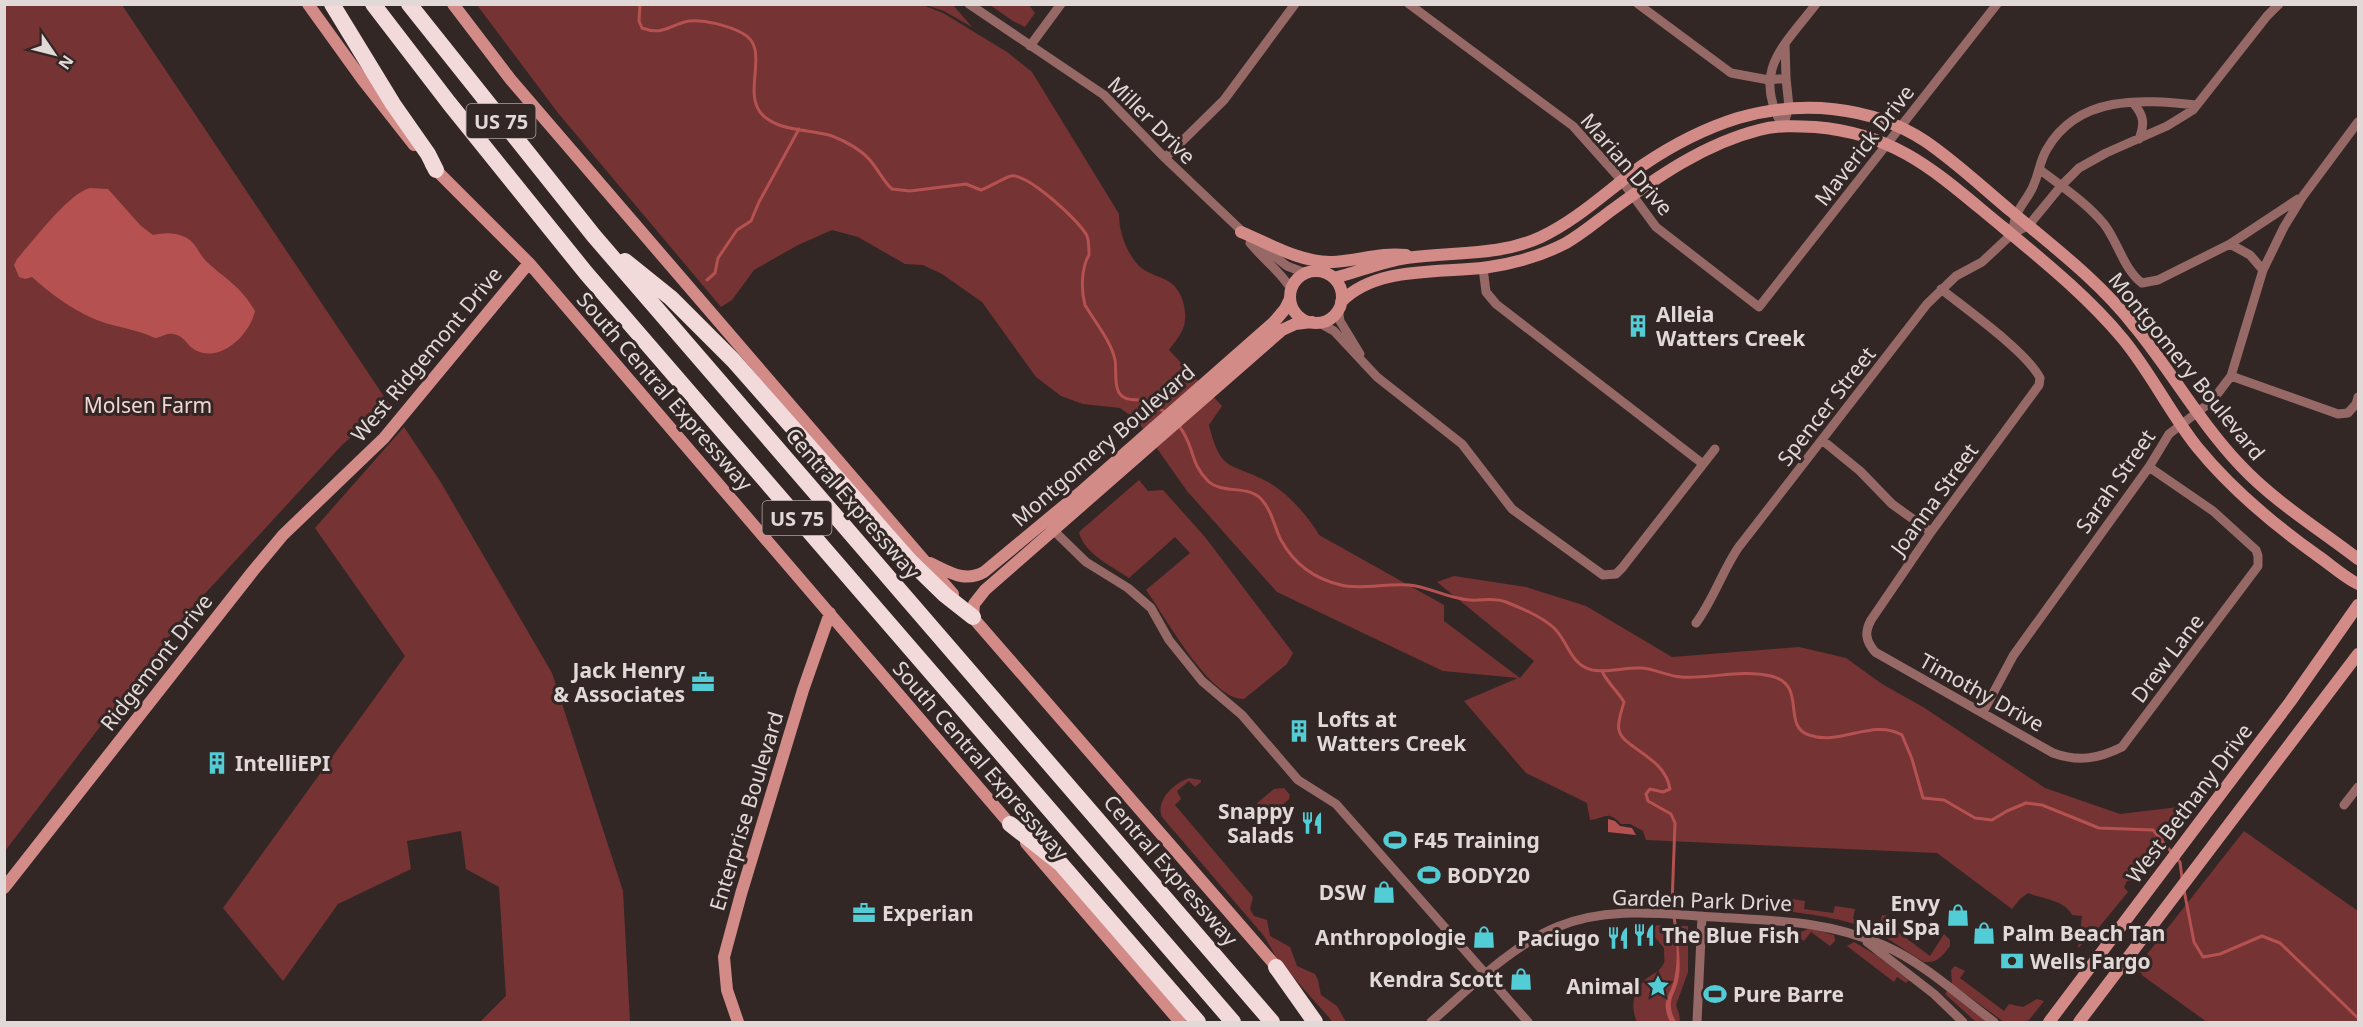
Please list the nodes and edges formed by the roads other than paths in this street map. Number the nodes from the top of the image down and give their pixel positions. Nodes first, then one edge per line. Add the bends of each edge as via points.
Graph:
1 (309, 4) edge
2 (332, 4) edge
3 (373, 4) edge
4 (409, 4) edge
5 (453, 4) edge
6 (969, 4) edge
7 (1060, 4) edge
8 (1295, 4) edge
9 (1408, 4) edge
10 (1638, 4) edge
11 (1816, 4) edge
12 (1997, 4) edge
13 (2279, 4) edge
14 (1785, 44) junction
15 (1030, 46) junction
16 (1786, 78) junction
17 (1769, 80) junction
18 (2133, 103) junction
19 (2196, 105) junction
20 (1789, 107) junction
21 (1774, 110) junction
22 (2358, 122) edge
23 (1783, 127) junction
24 (1901, 128) junction
25 (2139, 139) junction
26 (1888, 144) junction
27 (1164, 158) junction
28 (2039, 169) junction
29 (436, 170) junction
30 (1622, 181) junction
31 (2061, 186) junction
32 (1632, 195) junction
33 (2303, 196) junction
34 (2016, 215) junction
35 (2029, 225) junction
36 (1241, 232) junction
37 (2012, 234) junction
38 (594, 236) junction
39 (2230, 244) junction
40 (1419, 257) junction
41 (529, 262) junction
42 (1483, 268) junction
43 (2264, 270) junction
44 (1305, 273) junction
45 (1334, 278) junction
46 (1941, 289) junction
47 (1290, 294) junction
48 (1340, 305) junction
49 (1759, 307) joint
50 (1315, 322) junction
51 (1371, 372) junction
52 (2231, 376) junction
53 (1206, 390) junction
54 (2358, 397) edge
55 (2196, 413) junction
56 (2181, 423) junction
57 (1822, 440) junction
58 (1714, 449) dead end
59 (1703, 464) junction
60 (2149, 467) junction
61 (350, 470) joint
62 (1050, 526) junction
63 (1931, 532) junction
64 (2358, 559) edge
65 (925, 560) junction
66 (2358, 584) edge
67 (2358, 605) edge
68 (830, 613) junction
69 (973, 617) junction
70 (1696, 622) dead end
71 (1868, 643) joint
72 (2358, 654) edge
73 (1983, 712) junction
74 (2084, 760) joint
75 (2358, 787) edge
76 (2344, 805) dead end
77 (1010, 824) junction
78 (4, 888) edge
79 (1702, 916) junction
80 (1860, 936) junction
81 (1276, 967) junction
82 (1485, 976) junction
83 (738, 1023) edge
84 (1180, 1023) edge
85 (1198, 1023) edge
86 (1233, 1023) edge
87 (1272, 1023) edge
88 (1315, 1023) edge
89 (1325, 1023) edge
90 (1431, 1023) edge
91 (1528, 1023) edge
92 (1697, 1023) edge
93 (1963, 1023) edge
94 (1994, 1023) edge
95 (2049, 1023) edge
96 (2079, 1023) edge

1 - 29 street, South Central Expressway via 383,107
2 - 29 highway
3 - 86 highway, US 75 via 580,267
4 - 38 highway, Central Expressway / US 75
5 - 65 street via 494,61
6 - 15 street, Miller Drive
7 - 15 street
8 - 27 street via 1224,100
9 - 30 street, Marian Drive via 1573,126
10 - 17 street via 1731,73
11 - 14 street
12 - 24 street, Maverick Drive
13 - 19 street
14 - 16 street
14 - 17 street via 1775,58
15 - 27 street, Miller Drive via 1104,95
16 - 17 street
16 - 20 street
17 - 21 street
18 - 19 street
18 - 25 street via 2143,120
18 - 28 street via 2103,105 2074,118 2046,150
19 - 25 street via 2167,126
20 - 21 street, Montgomery Boulevard
20 - 23 street
20 - 24 street, Montgomery Boulevard via 1841,111
21 - 23 street
21 - 30 street, Montgomery Boulevard via 1738,118 1692,138
22 - 33 street, Sarah Street
23 - 26 street, Montgomery Boulevard via 1845,130
23 - 32 street, Montgomery Boulevard via 1743,135 1700,152
24 - 26 street, Maverick Drive
24 - 34 street, Montgomery Boulevard via 1924,141
25 - 31 street via 2079,168
26 - 37 street, Montgomery Boulevard via 1922,163
26 - 49 street, Maverick Drive
27 - 36 street, Miller Drive
28 - 31 street
28 - 34 street via 2034,186
29 - 41 street, South Central Expressway
30 - 32 street, Marian Drive
30 - 40 street, Montgomery Boulevard via 1575,217 1521,245
31 - 35 street
31 - 39 street via 2104,224 2142,283 2158,280
32 - 42 street, Montgomery Boulevard via 1571,240 1547,252 1524,261
32 - 49 street, Marian Drive via 1665,235
33 - 39 street
33 - 43 street, Sarah Street
34 - 35 street, Montgomery Boulevard
34 - 37 street
35 - 37 street
35 - 55 street, Montgomery Boulevard via 2106,294 2158,357
36 - 40 street via 1299,257 1324,261 1390,253
36 - 44 street, Miller Drive via 1287,266
36 - 47 street, Miller Drive via 1281,275
37 - 46 street, Spencer Street via 1992,255
37 - 56 street, Montgomery Boulevard via 2095,308 2147,370
38 - 69 highway via 671,298 726,352 910,561
38 - 87 highway, Central Expressway / US 75
39 - 43 street via 2250,255
40 - 45 street, Montgomery Boulevard via 1373,265
41 - 61 street, West Ridgemont Drive via 384,438
41 - 68 street, South Central Expressway
42 - 48 street, Montgomery Boulevard via 1399,276 1360,286
42 - 59 street via 1486,292 1496,304
43 - 52 street, Sarah Street
44 - 45 street via 1320,271
44 - 47 street
45 - 48 street via 1340,287
46 - 57 street, Spencer Street
46 - 63 street, Joanna Street via 1998,335 2040,378 2036,391
47 - 50 street via 1299,317
47 - 53 street, Montgomery Boulevard via 1285,309 1274,322
48 - 50 street via 1330,318
48 - 51 street via 1340,321
50 - 51 street via 1335,331
50 - 53 street, Montgomery Boulevard via 1282,330
51 - 59 street via 1462,444 1512,509 1603,575 1616,574 1622,568
52 - 54 street via 2338,414 2348,413
52 - 55 street, Sarah Street via 2212,401
53 - 62 street, Montgomery Boulevard
55 - 56 street, Sarah Street
55 - 64 street, Montgomery Boulevard via 2241,466 2274,497
56 - 60 street, Sarah Street via 2160,446
56 - 66 street, Montgomery Boulevard via 2196,446 2262,514
57 - 63 street via 1892,504
57 - 70 street, Spencer Street via 1728,563
58 - 59 street
60 - 73 street, Sarah Street via 2013,656
60 - 74 street, Drew Lane via 2213,511 2256,550 2258,566 2122,747
61 - 78 street, Ridgemont Drive via 253,570
62 - 65 street, Montgomery Boulevard via 975,577 953,574
62 - 69 street, Montgomery Boulevard via 982,593 974,604
62 - 82 street via 1086,562 1128,588 1151,608 1168,640 1202,681 1242,715 1298,780 1336,804
63 - 71 street, Joanna Street via 1871,620
65 - 69 street
67 - 95 street, West Bethany Drive
68 - 77 street, South Central Expressway
68 - 83 street, Enterprise Boulevard via 724,957 727,990
69 - 81 street
71 - 73 street, Timothy Drive via 1875,651
72 - 96 street, West Bethany Drive
73 - 74 street, Timothy Drive via 2053,753
75 - 76 street
77 - 84 street, South Central Expressway
77 - 85 highway via 1061,864
79 - 80 street, Garden Park Drive via 1801,921
79 - 82 street, Garden Park Drive via 1597,915 1566,923 1533,939
79 - 92 street
80 - 93 street, Garden Park Drive via 1934,994
80 - 94 street, Garden Park Drive via 1911,960
81 - 88 highway
81 - 89 street
82 - 90 street, Garden Park Drive
82 - 91 street

